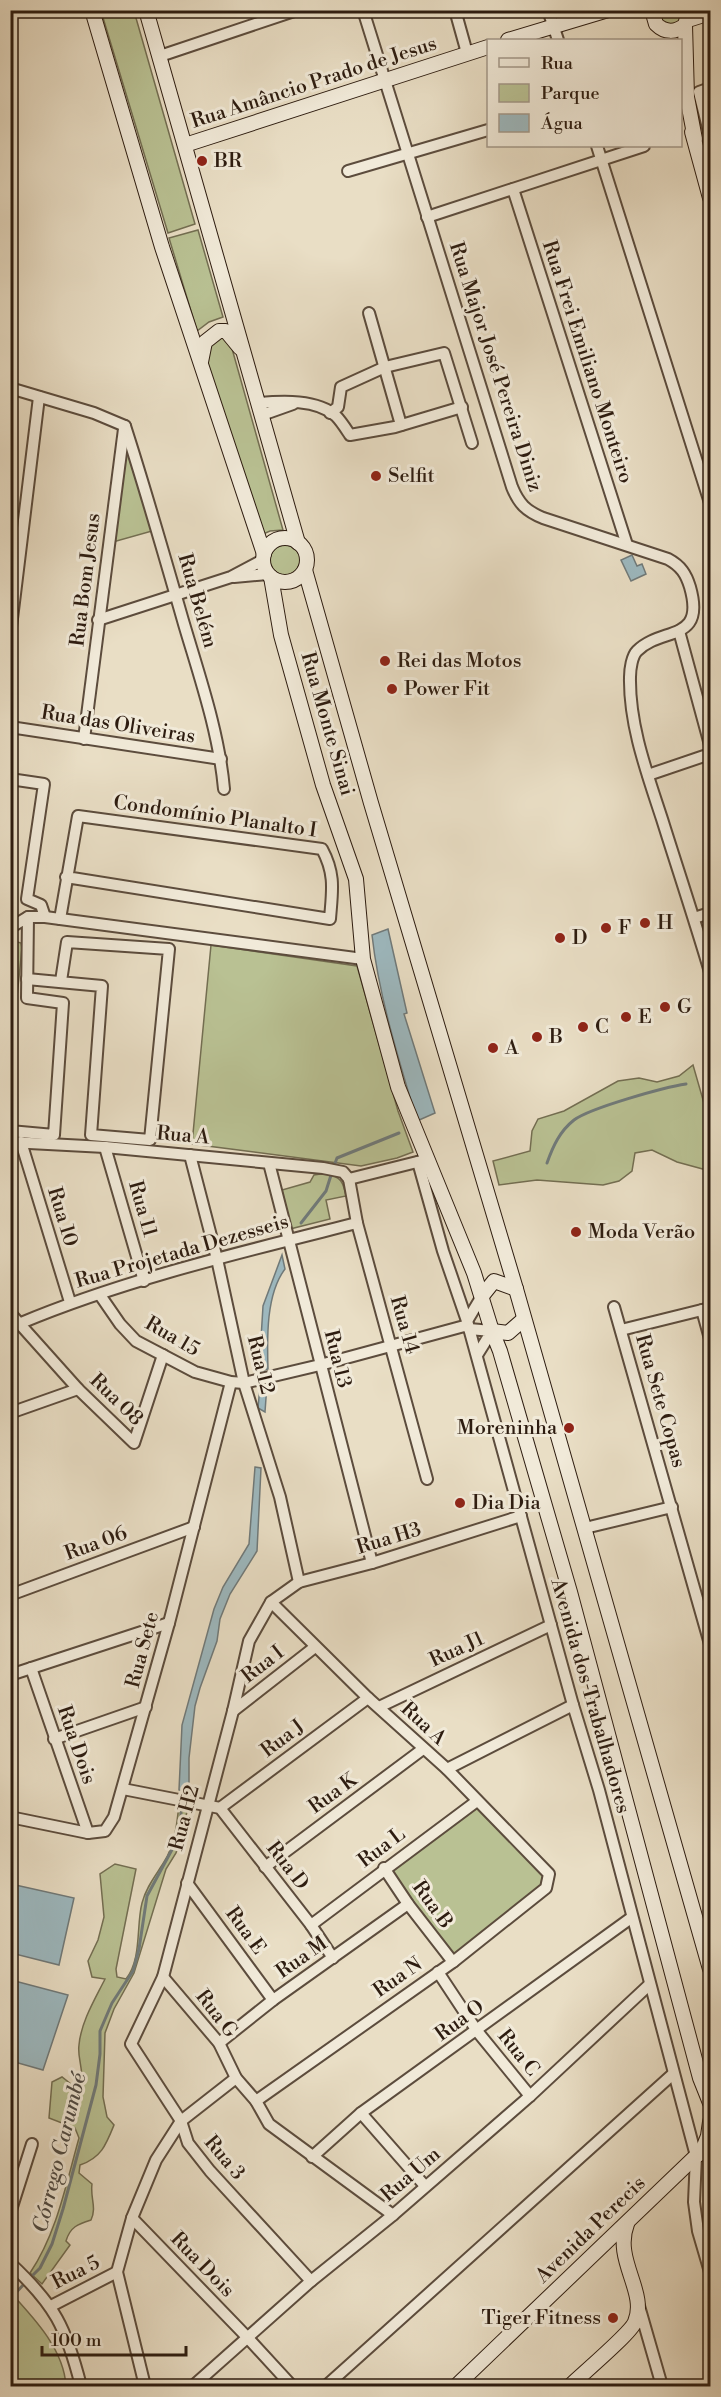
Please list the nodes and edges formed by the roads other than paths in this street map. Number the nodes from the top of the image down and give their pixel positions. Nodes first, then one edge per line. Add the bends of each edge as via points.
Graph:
1 (92, 10) edge
2 (146, 10) edge
3 (297, 10) edge
4 (363, 10) edge
5 (455, 10) edge
6 (548, 10) edge
7 (608, 10) edge
8 (711, 13) edge
9 (653, 16) edge
10 (687, 19) edge
11 (553, 27) junction
12 (511, 39) edge
13 (558, 39) edge
14 (662, 39) edge
15 (487, 48) edge
16 (467, 53) junction
17 (160, 56) junction
18 (384, 80) junction
19 (711, 88) edge
20 (682, 103) edge
21 (487, 131) edge
22 (690, 132) edge
23 (711, 136) edge
24 (185, 145) junction
25 (597, 147) edge
26 (641, 147) edge
27 (408, 154) junction
28 (602, 160) junction
29 (348, 171) dead end
30 (708, 179) edge
31 (513, 189) junction
32 (711, 198) edge
33 (427, 217) junction
34 (369, 313) dead end
35 (245, 355) junction
36 (201, 364) junction
37 (385, 367) junction
38 (10, 388) edge
39 (39, 397) junction
40 (462, 407) junction
41 (260, 409) junction
42 (330, 413) junction
43 (401, 425) junction
44 (125, 426) junction
45 (472, 443) dead end
46 (711, 503) edge
47 (298, 543) junction
48 (627, 545) junction
49 (264, 557) junction
50 (305, 570) junction
51 (269, 576) junction
52 (231, 577) junction
53 (176, 595) junction
54 (98, 620) junction
55 (679, 631) junction
56 (10, 635) edge
57 (10, 727) edge
58 (84, 739) junction
59 (711, 746) edge
60 (711, 754) edge
61 (221, 759) junction
62 (648, 775) junction
63 (10, 779) edge
64 (224, 789) dead end
65 (66, 877) junction
66 (711, 913) edge
67 (28, 917) junction
68 (45, 917) junction
69 (694, 918) junction
70 (60, 919) junction
71 (13, 926) dead end
72 (363, 959) junction
73 (711, 972) edge
74 (27, 979) junction
75 (62, 981) junction
76 (10, 1131) edge
77 (16, 1142) edge
78 (105, 1147) junction
79 (190, 1155) junction
80 (423, 1161) junction
81 (268, 1163) junction
82 (346, 1176) junction
83 (357, 1223) junction
84 (287, 1240) junction
85 (217, 1259) junction
86 (144, 1281) junction
87 (516, 1288) junction
88 (100, 1295) junction
89 (482, 1296) junction
90 (70, 1302) junction
91 (614, 1306) dead end
92 (706, 1309) edge
93 (10, 1314) edge
94 (524, 1319) junction
95 (21, 1323) junction
96 (468, 1325) junction
97 (621, 1330) junction
98 (492, 1332) junction
99 (711, 1339) edge
100 (391, 1347) junction
101 (162, 1355) junction
102 (477, 1355) junction
103 (320, 1365) junction
104 (231, 1383) junction
105 (244, 1383) junction
106 (78, 1389) junction
107 (10, 1413) edge
108 (427, 1479) dead end
109 (672, 1507) junction
110 (521, 1516) junction
111 (194, 1527) junction
112 (585, 1528) junction
113 (372, 1563) junction
114 (299, 1582) junction
115 (10, 1595) edge
116 (705, 1601) edge
117 (271, 1602) junction
118 (169, 1623) junction
119 (551, 1625) junction
120 (711, 1644) edge
121 (315, 1647) junction
122 (31, 1668) junction
123 (10, 1676) edge
124 (368, 1698) junction
125 (573, 1705) junction
126 (146, 1707) junction
127 (379, 1707) junction
128 (233, 1711) junction
129 (54, 1739) junction
130 (423, 1749) junction
131 (447, 1769) junction
132 (123, 1789) junction
133 (477, 1801) junction
134 (207, 1805) junction
135 (220, 1808) junction
136 (10, 1817) edge
137 (88, 1833) junction
138 (265, 1867) junction
139 (384, 1868) junction
140 (549, 1874) joint
141 (187, 1883) junction
142 (408, 1904) junction
143 (631, 1918) junction
144 (310, 1925) junction
145 (333, 1958) junction
146 (453, 1962) junction
147 (711, 1969) edge
148 (438, 1972) junction
149 (163, 1977) junction
150 (649, 1985) junction
151 (273, 2000) junction
152 (477, 2031) junction
153 (219, 2043) junction
154 (131, 2044) joint
155 (673, 2074) junction
156 (236, 2078) junction
157 (530, 2096) junction
158 (256, 2102) junction
159 (711, 2103) edge
160 (361, 2113) junction
161 (181, 2121) junction
162 (711, 2122) edge
163 (32, 2144) dead end
164 (703, 2151) edge
165 (312, 2157) junction
166 (425, 2186) junction
167 (10, 2213) edge
168 (393, 2215) junction
169 (132, 2218) junction
170 (628, 2222) junction
171 (608, 2241) junction
172 (623, 2247) junction
173 (10, 2263) edge
174 (117, 2272) junction
175 (711, 2272) edge
176 (311, 2281) junction
177 (638, 2302) junction
178 (51, 2306) junction
179 (629, 2329) junction
180 (247, 2337) junction
181 (649, 2341) junction
182 (81, 2386) edge
183 (145, 2386) edge
184 (193, 2386) edge
185 (292, 2386) edge
186 (326, 2386) edge
187 (456, 2386) edge
188 (570, 2386) edge
189 (662, 2386) edge

1 - 36 main road via 159,239
2 - 17 main road
3 - 17 street
4 - 18 street, Rua Major José Pereira Diniz
5 - 16 street
6 - 11 street
7 - 11 main road
8 - 10 main road
9 - 10 main road via 670,31 676,31
9 - 14 main road
10 - 22 main road
11 - 12 main road
11 - 13 street
15 - 16 main road, Rua Amâncio Prado de Jesus
16 - 18 main road, Rua Amâncio Prado de Jesus
17 - 24 main road
18 - 24 main road, Rua Amâncio Prado de Jesus
18 - 27 street, Rua Major José Pereira Diniz
19 - 23 street via 699,92
20 - 22 main road
21 - 27 street
22 - 30 main road
24 - 35 main road
25 - 28 street
26 - 28 street
27 - 29 street
27 - 33 street, Rua Major José Pereira Diniz
28 - 31 street
28 - 46 street
30 - 32 main road
31 - 33 street
31 - 48 street, Rua Frei Emiliano Monteiro
33 - 48 street, Rua Major José Pereira Diniz via 519,502 530,513
34 - 37 street
35 - 36 main road via 231,335 219,331 205,342
35 - 41 main road
36 - 49 main road
37 - 40 street via 444,353
37 - 42 street via 341,387 338,407
37 - 43 street
38 - 39 street
39 - 44 street
39 - 56 street
40 - 43 street
40 - 45 street
41 - 42 street via 295,403
41 - 47 main road
42 - 43 street via 350,435
44 - 53 street, Rua Belém
44 - 54 street, Rua Bom Jesus
47 - 49 main road via 278,540 269,545
47 - 50 main road via 305,552
48 - 55 street, Rua Major José Pereira Diniz via 668,560 683,570 694,610 687,625
49 - 51 main road
49 - 52 street
50 - 51 main road via 290,582
50 - 87 main road
51 - 52 street
51 - 72 main road, Rua Monte Sinai via 281,635 323,785 356,879
52 - 53 street
53 - 54 street
53 - 61 street, Rua Belém
54 - 58 street, Rua Bom Jesus
55 - 59 street
55 - 62 street via 635,652 630,673 630,710
57 - 58 street, Rua das Oliveiras
58 - 61 street, Rua das Oliveiras
60 - 62 street
61 - 64 street, Rua Belém
62 - 69 street
63 - 68 street via 44,784 27,899 41,905
65 - 65 street, Condomínio Planalto I via 78,816 322,849 333,878 330,919
65 - 70 street, Condomínio Planalto I
66 - 69 street
67 - 68 street
67 - 71 street
67 - 74 street
68 - 70 street
69 - 73 street
70 - 72 street
72 - 80 main road, Rua Monte Sinai
74 - 75 street
74 - 76 street via 27,998 63,1003 54,1135
75 - 75 street via 102,986 91,1135 150,1140 169,949 68,942
77 - 78 street, Rua A
77 - 90 street, Rua 10
78 - 79 street, Rua A
78 - 86 street, Rua 11
79 - 81 street, Rua A
79 - 85 street, Rua 12
80 - 82 street
80 - 89 main road, Rua Monte Sinai
80 - 96 street, Avenida dos Trabalhadores via 443,1251
81 - 82 street, Rua A via 323,1168
81 - 84 street, Rua 13
82 - 83 street, Rua 14
83 - 84 street, Rua Projetada Dezesseis
83 - 100 street, Rua 14
84 - 85 street, Rua Projetada Dezesseis
84 - 103 street, Rua 13
85 - 86 street, Rua Projetada Dezesseis
85 - 105 street, Rua 12
86 - 88 street, Rua Projetada Dezesseis
87 - 89 main road via 494,1281
87 - 94 main road
88 - 90 street, Rua Projetada Dezesseis
88 - 101 street, Rua 15 via 136,1341
89 - 96 street
89 - 98 main road
90 - 95 street, Rua Projetada Dezesseis
91 - 97 street, Rua Sete Copas
92 - 97 street
92 - 99 street
93 - 95 street, Rua 08
94 - 98 main road via 508,1333
94 - 112 main road
95 - 106 street, Rua 08
96 - 98 street
96 - 100 street
96 - 102 street, Avenida dos Trabalhadores
97 - 109 street, Rua Sete Copas
98 - 102 street
98 - 159 main road via 570,1592 700,2078
100 - 103 street
100 - 108 street, Rua 14
101 - 104 street, Rua 15 via 195,1372
101 - 106 street, Rua 08 via 134,1443
102 - 110 street, Avenida dos Trabalhadores
103 - 105 street, Rua 15
103 - 113 street, Rua 13
104 - 105 street, Rua 15
104 - 111 street, Rua Sete
105 - 114 street, Rua 12 via 280,1497
106 - 107 street
109 - 112 street
109 - 116 street, Rua Sete Copas
110 - 113 street, Rua H3
110 - 119 street, Avenida dos Trabalhadores
111 - 115 street, Rua 06
111 - 118 street, Rua Sete
112 - 147 main road
113 - 114 street, Rua H3
114 - 117 street, Rua H3
116 - 120 street, Rua Sete Copas
117 - 121 street, Rua A
117 - 128 street, Rua H2 via 249,1641
118 - 122 street
118 - 126 street, Rua Sete
119 - 125 street, Avenida dos Trabalhadores
119 - 127 street, Rua J1
121 - 124 street, Rua A
121 - 128 street, Rua I
122 - 123 street
122 - 129 street, Rua Dois
124 - 127 street, Rua A
124 - 135 street, Rua J
125 - 131 street
125 - 143 street, Avenida dos Trabalhadores
126 - 129 street
126 - 132 street, Rua Sete
127 - 130 street, Rua A
128 - 134 street, Rua H2
129 - 137 street, Rua Dois
130 - 131 street, Rua A
130 - 138 street, Rua K
131 - 133 street, Rua A
132 - 134 street
132 - 137 street, Rua Sete via 105,1831
133 - 139 street, Rua L
133 - 140 street, Rua A
134 - 135 street
134 - 141 street, Rua H2
135 - 138 street, Rua D
136 - 137 street
138 - 144 street, Rua D
139 - 142 street, Rua B
139 - 144 street, Rua L
140 - 146 street, Rua N via 546,1888
141 - 149 street, Rua H2
141 - 151 street, Rua E
142 - 145 street, Rua M
142 - 146 street, Rua B
143 - 150 street, Avenida dos Trabalhadores
143 - 152 street, Rua O
144 - 145 street, Rua D
145 - 151 street, Rua M
146 - 148 street, Rua N
148 - 152 street, Rua C
148 - 158 street, Rua N
149 - 153 street, Rua G
149 - 154 street, Rua H2
150 - 155 street, Avenida dos Trabalhadores
150 - 157 street, Rua Um
151 - 153 street, Rua M
152 - 157 street, Rua C
152 - 160 street, Rua O
153 - 156 street, Rua G
154 - 161 street, Rua 3
155 - 164 street, Avenida dos Trabalhadores
155 - 186 street
156 - 158 street
156 - 161 street
157 - 166 street, Rua Um
158 - 165 street via 269,2124
160 - 165 street, Rua O
160 - 166 street
161 - 169 street via 156,2160
161 - 176 street, Rua 3 via 188,2143 210,2171
162 - 164 main road, Avenida Perecis
163 - 167 street
164 - 170 main road, Avenida Perecis
164 - 175 street, Avenida dos Trabalhadores via 694,2202
165 - 168 street
166 - 168 street, Rua Um
168 - 176 street, Rua Um
169 - 174 street
169 - 180 street, Rua Dois
170 - 171 main road, Avenida Perecis
170 - 172 main road
171 - 172 main road
171 - 187 main road, Avenida Perecis
172 - 177 main road
173 - 178 street
174 - 178 street, Rua 5
174 - 183 street
176 - 180 street, Rua Um
177 - 179 main road via 636,2321
177 - 181 street
178 - 182 street via 71,2345
179 - 181 street via 640,2332
179 - 188 main road
180 - 184 street, Rua Um
180 - 185 street, Rua Dois
181 - 189 street

